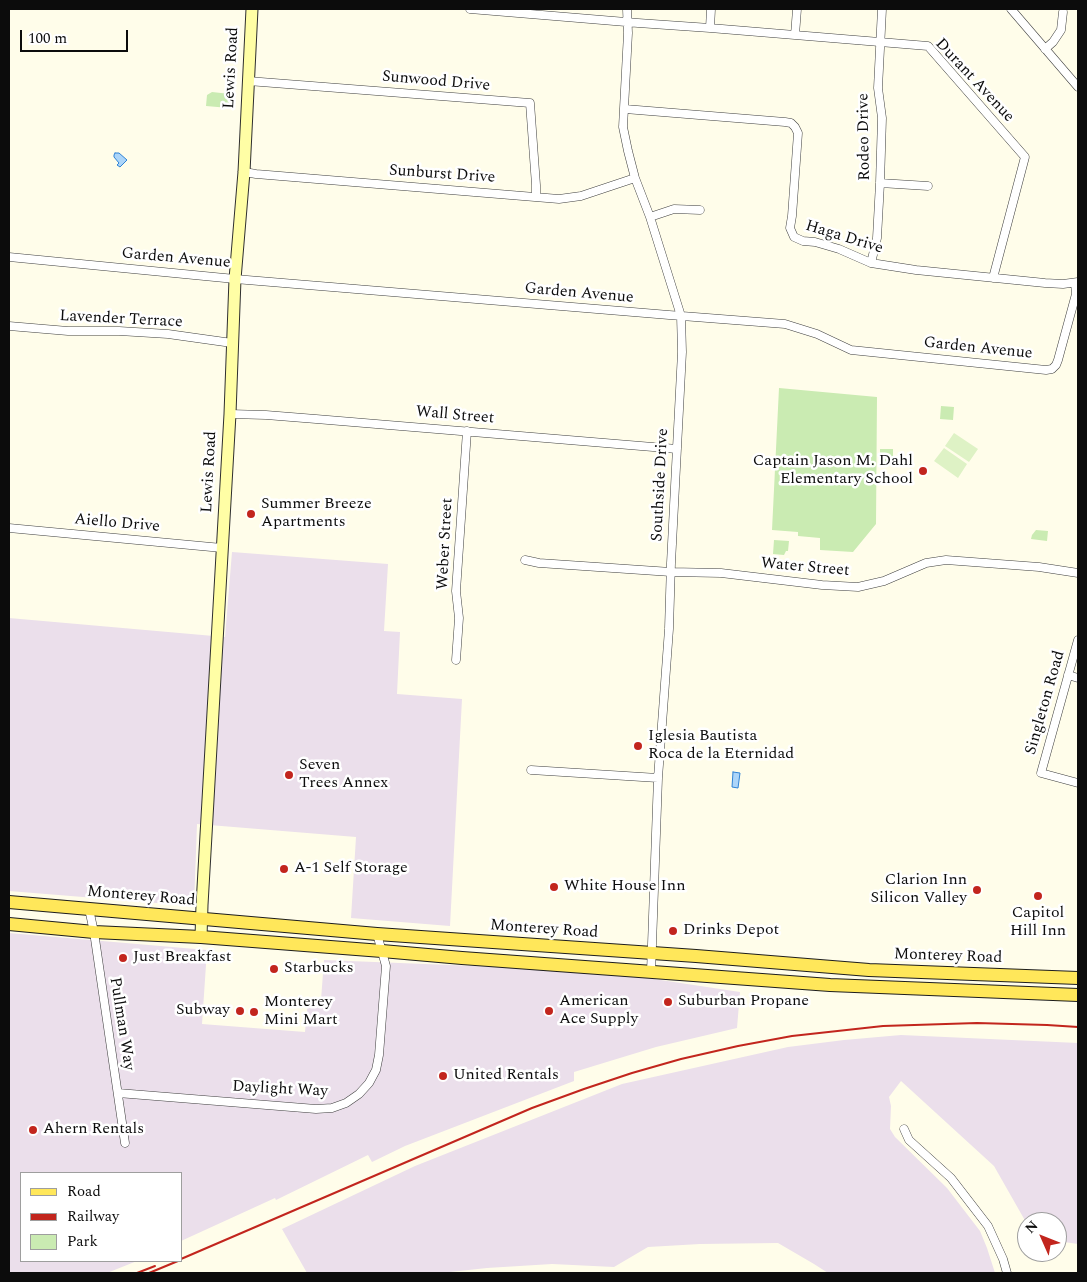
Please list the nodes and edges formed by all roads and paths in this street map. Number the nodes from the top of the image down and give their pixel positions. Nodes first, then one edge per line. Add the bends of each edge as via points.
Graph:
1 (252, 9) edge
2 (470, 9) edge
3 (627, 9) edge
4 (711, 9) edge
5 (797, 9) edge
6 (882, 9) edge
7 (1011, 9) edge
8 (537, 11) edge
9 (1063, 12) dead end
10 (627, 22) junction
11 (710, 28) junction
12 (795, 35) junction
13 (880, 42) junction
14 (1045, 49) junction
15 (248, 81) junction
16 (1078, 87) edge
17 (625, 109) junction
18 (244, 172) junction
19 (635, 178) junction
20 (880, 182) junction
21 (928, 186) dead end
22 (536, 196) junction
23 (700, 210) dead end
24 (650, 217) junction
25 (9, 257) edge
26 (871, 263) junction
27 (235, 278) junction
28 (993, 278) junction
29 (1077, 282) edge
30 (681, 316) junction
31 (9, 326) edge
32 (232, 344) junction
33 (230, 414) junction
34 (467, 431) junction
35 (677, 449) junction
36 (9, 528) edge
37 (222, 548) junction
38 (525, 560) dead end
39 (671, 572) junction
40 (1078, 573) edge
41 (1078, 640) edge
42 (456, 660) dead end
43 (1068, 675) junction
44 (1078, 678) edge
45 (531, 770) dead end
46 (658, 778) junction
47 (1078, 783) edge
48 (9, 902) edge
49 (89, 909) junction
50 (202, 919) junction
51 (9, 924) edge
52 (94, 932) junction
53 (377, 934) junction
54 (201, 937) junction
55 (382, 951) junction
56 (652, 954) junction
57 (651, 972) junction
58 (900, 972) junction
59 (1078, 978) edge
60 (900, 988) junction
61 (1078, 995) edge
62 (118, 1093) junction
63 (904, 1129) dead end
64 (125, 1143) dead end
65 (1006, 1273) edge

1 - 15 street, Lewis Road
2 - 8 street, Durant Avenue
3 - 10 street, Southside Drive
4 - 11 street
5 - 12 street
6 - 13 street, Rodeo Drive
7 - 14 street
8 - 10 street, Durant Avenue
9 - 14 street via 1061,30
10 - 11 street, Durant Avenue
10 - 17 street, Southside Drive
11 - 12 street, Durant Avenue
12 - 13 street, Durant Avenue
13 - 20 street, Rodeo Drive
13 - 28 street, Durant Avenue via 928,46 1025,157
14 - 16 street
15 - 18 street, Lewis Road
15 - 22 street, Sunwood Drive via 530,103
17 - 19 street, Southside Drive via 623,127
17 - 26 street, Haga Drive via 791,124 798,133 790,228 794,237
18 - 22 street, Sunburst Drive
18 - 27 street, Lewis Road
19 - 22 street, Sunburst Drive via 582,196
19 - 24 street, Southside Drive
20 - 21 street
20 - 26 street, Rodeo Drive via 877,238
23 - 24 street via 674,209
24 - 30 street, Southside Drive
25 - 27 street, Garden Avenue
26 - 28 street, Haga Drive
27 - 30 street, Garden Avenue
27 - 32 street, Lewis Road
28 - 29 street, Haga Drive via 1045,284
29 - 30 street, Garden Avenue via 1058,360 1052,369 1046,370 851,350 785,324
30 - 35 street, Southside Drive
31 - 32 street, Lavender Terrace via 168,334
32 - 33 street, Lewis Road
33 - 34 street, Wall Street
33 - 37 street, Lewis Road
34 - 35 street, Wall Street
34 - 42 street, Weber Street via 456,591 459,618
35 - 39 street, Southside Drive
36 - 37 street, Aiello Drive
37 - 50 street, Lewis Road
38 - 39 street, Water Street
39 - 40 street, Water Street via 721,573 858,587 884,581 926,563 946,560
39 - 46 street, Southside Drive
41 - 43 street, Singleton Road
43 - 44 street
43 - 47 street, Singleton Road via 1041,773
45 - 46 street
46 - 56 street, Southside Drive
48 - 49 main road, Monterey Road
49 - 50 main road, Monterey Road
49 - 52 street, Pullman Way
50 - 53 main road, Monterey Road
50 - 54 street, Lewis Road
51 - 52 main road, Monterey Road
52 - 54 main road, Monterey Road
52 - 62 street, Pullman Way
53 - 55 street, Daylight Way
53 - 56 main road, Monterey Road
54 - 55 main road, Monterey Road
55 - 57 main road, Monterey Road
55 - 62 street, Daylight Way via 386,966 376,1070 364,1089 346,1103 316,1109
56 - 57 street, Southside Drive
56 - 58 main road, Monterey Road
57 - 60 main road, Monterey Road
58 - 59 main road, Monterey Road
58 - 60 main road
60 - 61 main road, Monterey Road
62 - 64 street, Pullman Way
63 - 65 street via 909,1140 951,1178 988,1226

